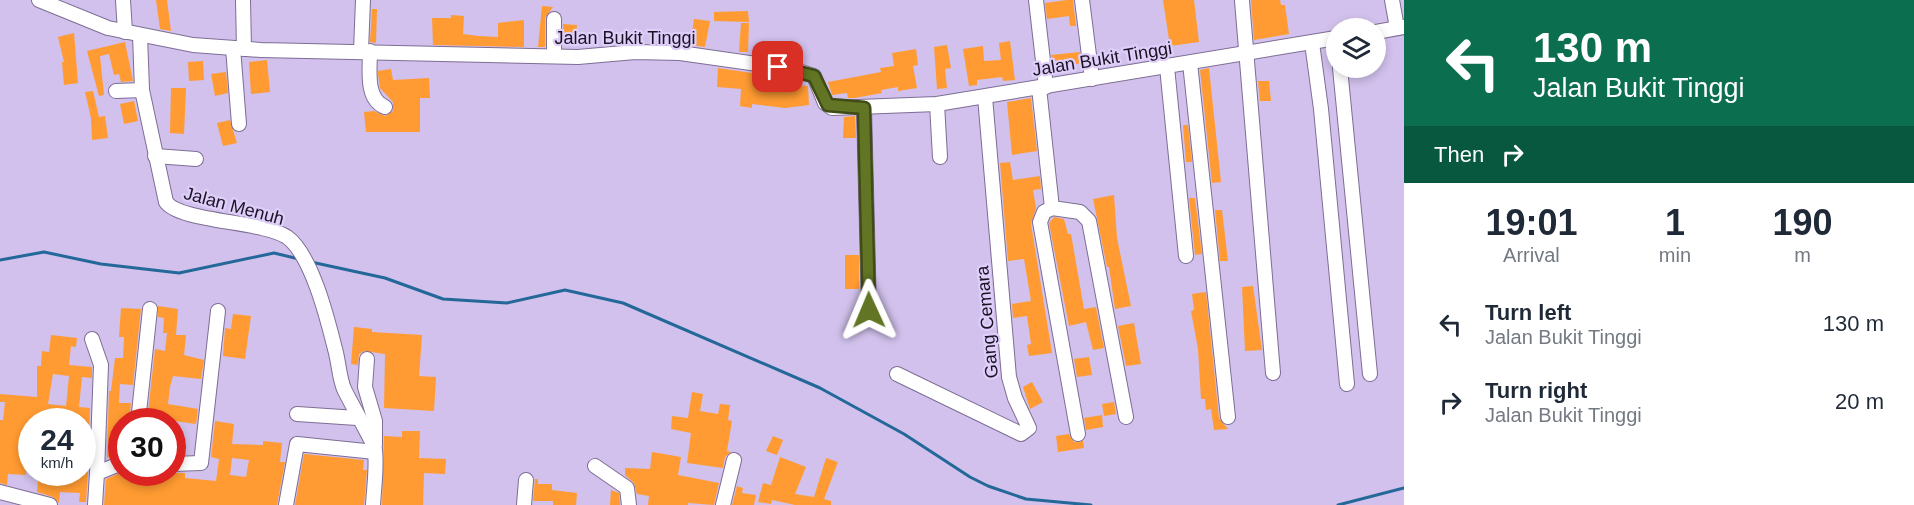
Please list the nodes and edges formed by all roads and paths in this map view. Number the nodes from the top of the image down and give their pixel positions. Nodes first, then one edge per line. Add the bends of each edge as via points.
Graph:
1 (39, 0) edge
2 (123, 0) edge
3 (243, 0) edge
4 (363, 0) edge
5 (1036, 0) edge
6 (1082, 0) edge
7 (1392, 0) edge
8 (1242, 1) edge
9 (69, 7) edge
10 (554, 19) dead end
11 (1400, 28) edge
12 (125, 32) junction
13 (140, 35) junction
14 (1326, 40) edge
15 (1312, 42) junction
16 (239, 49) junction
17 (366, 51) junction
18 (1247, 53) junction
19 (554, 56) junction
20 (1190, 63) junction
21 (1167, 67) junction
22 (1341, 78) edge
23 (1092, 79) junction
24 (1042, 88) junction
25 (142, 90) junction
26 (116, 92) dead end
27 (985, 97) junction
28 (937, 104) junction
29 (385, 107) dead end
30 (864, 108) junction
31 (239, 124) dead end
32 (156, 156) junction
33 (940, 157) dead end
34 (196, 159) dead end
35 (1052, 207) junction
36 (1186, 256) dead end
37 (150, 309) dead end
38 (869, 310) dead end
39 (218, 311) dead end
40 (92, 339) dead end
41 (367, 359) dead end
42 (1273, 372) dead end
43 (897, 374) dead end
44 (1370, 374) dead end
45 (1347, 384) dead end
46 (139, 408) edge
47 (297, 414) dead end
48 (1126, 417) dead end
49 (1228, 417) dead end
50 (357, 418) junction
51 (1078, 434) dead end
52 (375, 449) junction
53 (734, 460) dead end
54 (186, 464) edge
55 (595, 466) dead end
56 (108, 469) edge
57 (97, 473) junction
58 (526, 480) dead end
59 (0, 492) edge
60 (50, 505) edge
61 (95, 505) edge
62 (286, 505) edge
63 (373, 505) edge
64 (524, 505) edge
65 (629, 505) edge
66 (723, 505) edge

1 - 9 street, Jalan Bukit Tinggi
2 - 12 street
3 - 16 street
4 - 17 street
5 - 24 street
6 - 23 street
7 - 11 street
8 - 18 street
9 - 12 street, Jalan Bukit Tinggi
10 - 19 street
12 - 13 street, Jalan Bukit Tinggi
13 - 16 street, Jalan Bukit Tinggi via 181,44
13 - 25 street, Jalan Menuh
14 - 15 street, Jalan Bukit Tinggi
15 - 18 street, Jalan Bukit Tinggi
15 - 45 street
16 - 17 street, Jalan Bukit Tinggi
16 - 31 street
17 - 19 street, Jalan Bukit Tinggi
17 - 29 street via 373,96
18 - 20 street, Jalan Bukit Tinggi
18 - 42 street
19 - 30 street, Jalan Bukit Tinggi via 680,53 792,69 814,76 828,105
20 - 21 street, Jalan Bukit Tinggi
20 - 49 street
21 - 23 street, Jalan Bukit Tinggi
21 - 36 street
22 - 44 street
23 - 24 street, Jalan Bukit Tinggi
24 - 27 street, Jalan Bukit Tinggi
24 - 35 street
25 - 26 street
25 - 32 street, Jalan Menuh
27 - 28 street, Jalan Bukit Tinggi
27 - 43 street, Gang Cemara via 1009,377 1029,428 1021,434
28 - 30 street, Jalan Bukit Tinggi
28 - 33 street
30 - 38 street
32 - 34 street
32 - 50 street, Jalan Menuh via 168,206 287,237 309,268 343,386
35 - 48 street via 1080,212 1089,221
35 - 51 street via 1044,212 1040,222
37 - 46 street
39 - 54 street via 201,463
40 - 57 street via 101,365
41 - 52 street via 365,387 375,421
47 - 50 street
50 - 52 street, Jalan Menuh
52 - 62 street via 297,444
52 - 63 street
53 - 66 street
55 - 65 street via 627,488
56 - 57 street
57 - 61 street
58 - 64 street
59 - 60 street

